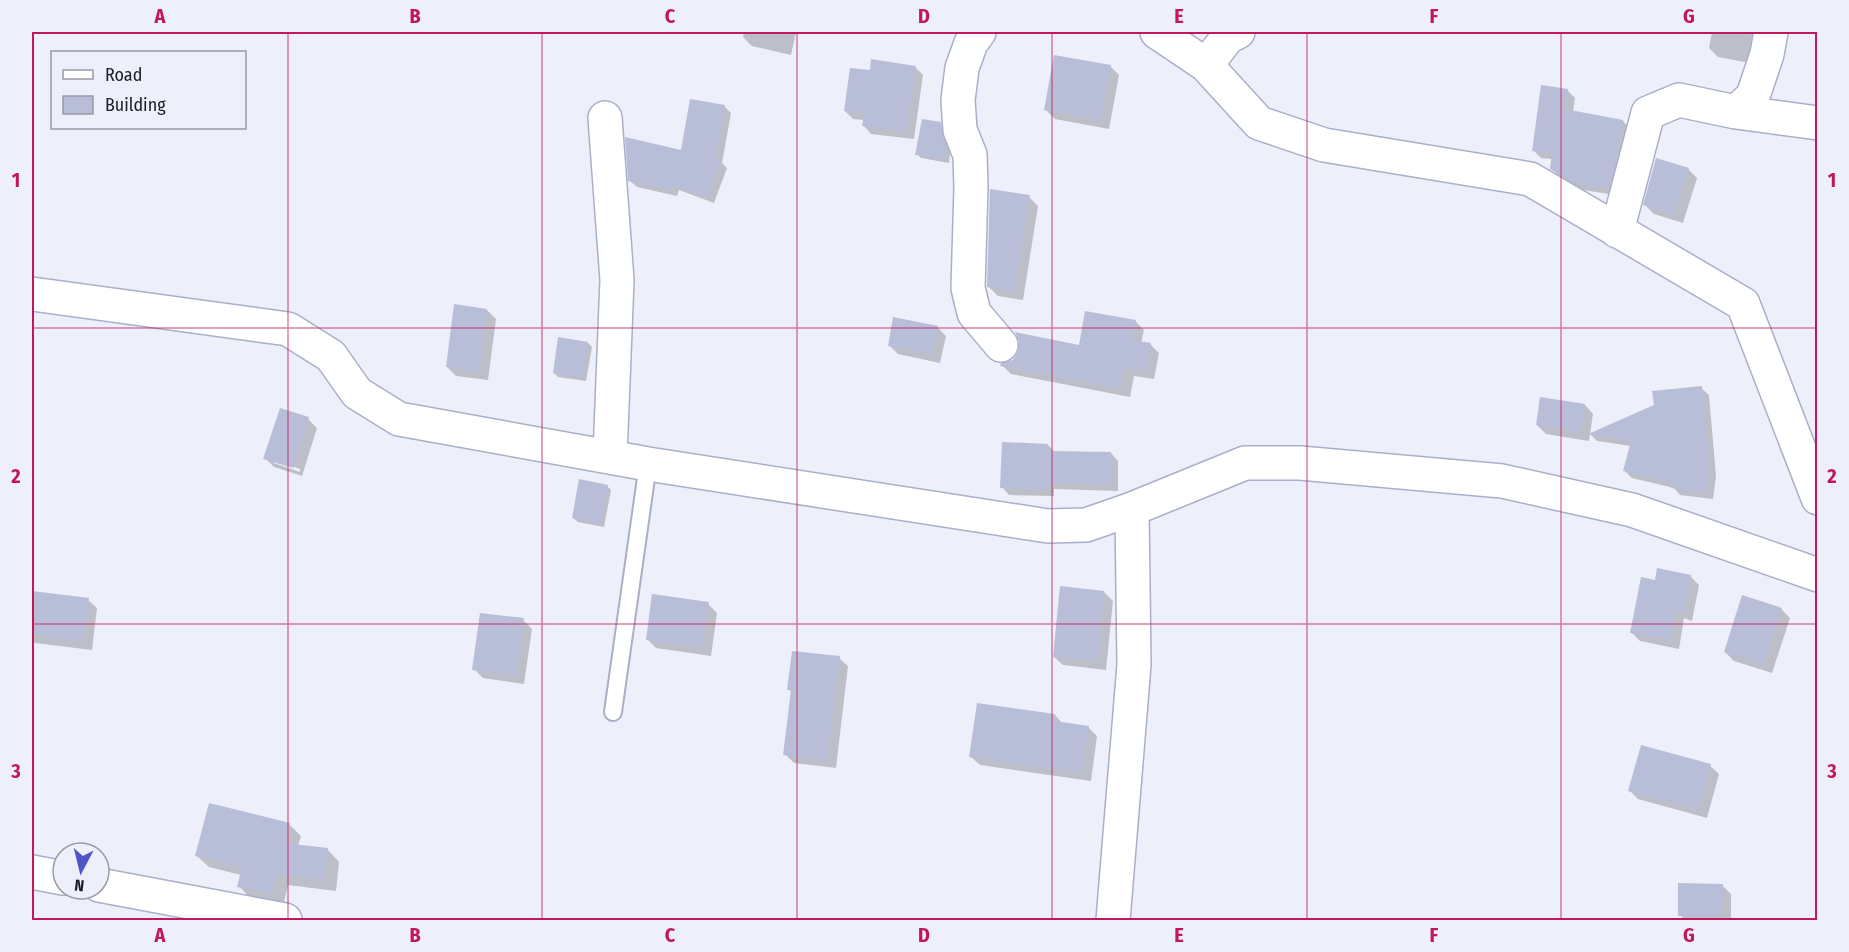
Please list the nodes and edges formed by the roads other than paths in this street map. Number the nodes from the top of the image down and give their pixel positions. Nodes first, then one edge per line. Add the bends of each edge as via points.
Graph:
1 (979, 32) edge
2 (1157, 32) edge
3 (1238, 32) edge
4 (1771, 32) edge
5 (1206, 65) junction
6 (1736, 112) junction
7 (605, 118) dead end
8 (1818, 123) edge
9 (1617, 231) junction
10 (32, 294) edge
11 (1001, 345) dead end
12 (610, 456) junction
13 (648, 464) junction
14 (1818, 498) edge
15 (1132, 509) junction
16 (1818, 575) edge
17 (613, 712) dead end
18 (32, 872) edge
19 (51, 876) edge
20 (111, 887) edge
21 (285, 921) edge
22 (1113, 921) edge

1 - 11 street via 962,68 958,100 960,130 970,155 968,288 974,314
2 - 5 street
3 - 5 street via 1228,37
4 - 6 street via 1753,96
5 - 9 street via 1259,123 1324,145 1530,179
6 - 8 street
6 - 9 street via 1679,100 1648,113
7 - 12 street via 617,280
9 - 14 street via 1743,304
10 - 12 street via 288,329 331,356 357,393 399,419
12 - 13 street
13 - 15 street via 1048,526 1086,525
13 - 17 lane
15 - 16 street via 1245,463 1300,463 1502,481 1632,510
15 - 22 street via 1134,665
18 - 19 street
20 - 21 street

